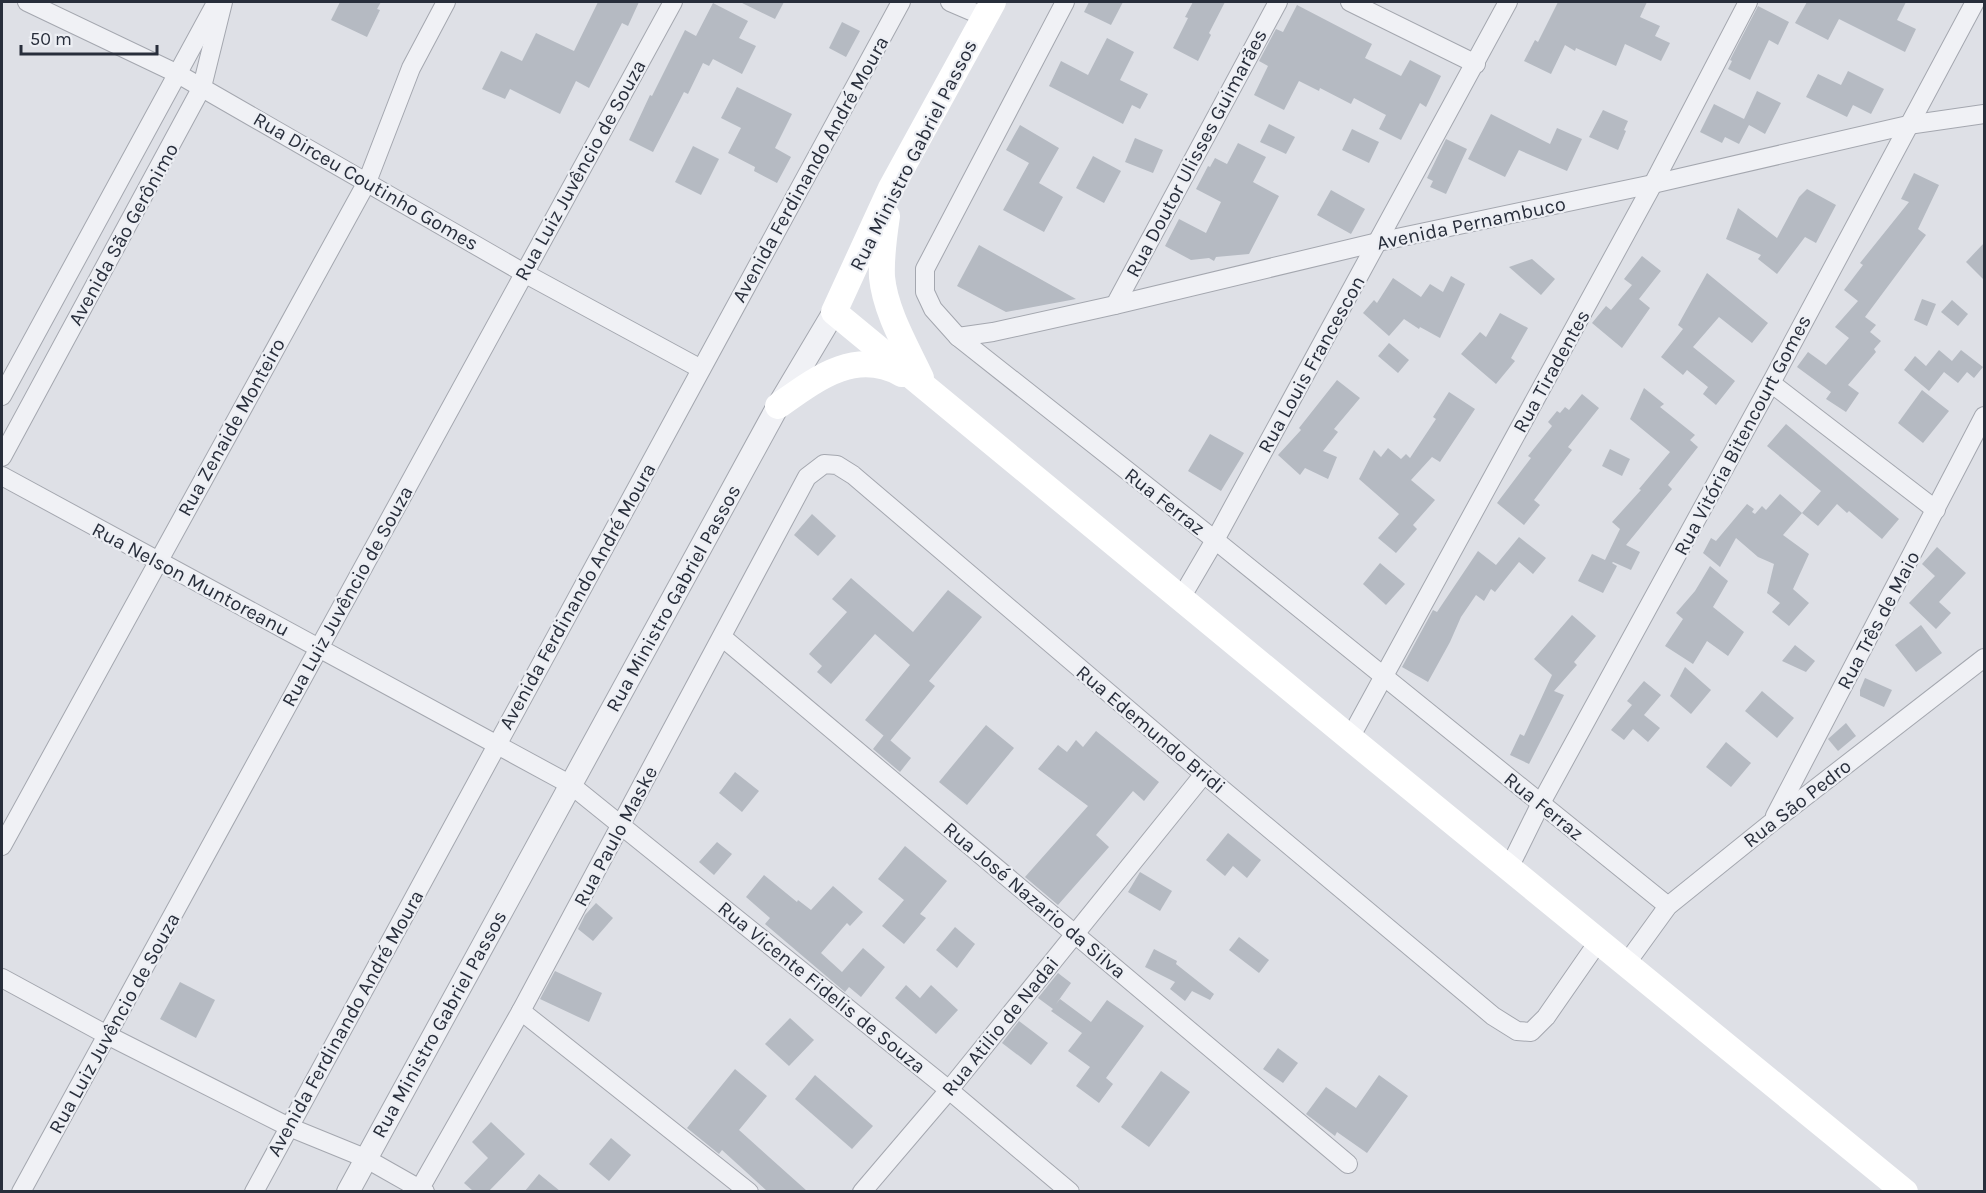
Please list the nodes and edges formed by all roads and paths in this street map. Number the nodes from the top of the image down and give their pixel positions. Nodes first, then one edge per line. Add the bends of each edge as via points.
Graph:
1 (27, 2) edge
2 (217, 2) edge
3 (223, 2) edge
4 (446, 2) edge
5 (673, 2) edge
6 (901, 2) edge
7 (950, 2) edge
8 (1065, 2) edge
9 (1278, 2) edge
10 (1350, 2) edge
11 (1508, 2) edge
12 (1748, 2) edge
13 (1975, 2) edge
14 (989, 9) edge
15 (1476, 64) junction
16 (178, 74) junction
17 (202, 87) junction
18 (1984, 114) edge
19 (1908, 125) junction
20 (367, 182) junction
21 (1653, 184) junction
22 (891, 188) junction
23 (1378, 242) junction
24 (524, 273) junction
25 (1115, 305) junction
26 (834, 312) junction
27 (958, 337) junction
28 (701, 369) junction
29 (1771, 382) junction
30 (925, 386) junction
31 (2, 396) edge
32 (778, 406) junction
33 (1984, 416) edge
34 (2, 457) edge
35 (2, 476) edge
36 (807, 477) joint
37 (1936, 510) junction
38 (1215, 540) junction
39 (158, 561) junction
40 (1181, 598) junction
41 (722, 637) junction
42 (319, 648) junction
43 (1984, 658) edge
44 (1384, 677) junction
45 (1350, 738) junction
46 (497, 744) junction
47 (1204, 774) junction
48 (571, 785) junction
49 (1541, 803) junction
50 (1771, 823) junction
51 (621, 824) junction
52 (2, 846) edge
53 (1509, 868) junction
54 (1668, 906) junction
55 (1075, 934) junction
56 (1598, 942) junction
57 (1626, 964) junction
58 (2, 978) edge
59 (521, 1011) junction
60 (107, 1035) junction
61 (949, 1090) junction
62 (289, 1127) junction
63 (365, 1158) junction
64 (1348, 1164) dead end
65 (421, 1190) edge
66 (21, 1191) edge
67 (254, 1191) edge
68 (348, 1191) edge
69 (749, 1191) edge
70 (862, 1191) edge
71 (1070, 1191) edge
72 (1905, 1191) edge

1 - 16 street, Rua Dirceu Coutinho Gomes
2 - 16 street, Avenida São Gerônimo
3 - 17 street, Avenida São Gerônimo
4 - 20 street, Rua Zenaide Monteiro via 411,68
5 - 24 street, Rua Luiz Juvêncio de Souza
6 - 28 street, Avenida Ferdinando André Moura
7 - 14 street
8 - 27 street, Rua Ferraz via 925,269 925,292 933,309
9 - 25 street, Rua Doutor Ulisses Guimarães
10 - 15 street
11 - 15 street, Rua Louis Francescon
12 - 21 street, Rua Tiradentes
13 - 19 street, Rua Vitória Bitencourt Gomes
14 - 22 main road, Rua Ministro Gabriel Passos
15 - 23 street, Rua Louis Francescon
16 - 17 street, Rua Dirceu Coutinho Gomes
16 - 31 street, Avenida São Gerônimo
17 - 20 street, Rua Dirceu Coutinho Gomes
17 - 34 street, Avenida São Gerônimo
18 - 19 street, Avenida Pernambuco
19 - 21 street, Avenida Pernambuco
19 - 29 street, Rua Vitória Bitencourt Gomes
20 - 24 street, Rua Dirceu Coutinho Gomes
20 - 39 street, Rua Zenaide Monteiro
21 - 23 street, Avenida Pernambuco
21 - 44 street, Rua Tiradentes
22 - 26 main road, Rua Ministro Gabriel Passos
22 - 30 main road via 882,279 895,324
23 - 25 street, Avenida Pernambuco
23 - 38 street, Rua Louis Francescon
24 - 28 street, Rua Dirceu Coutinho Gomes
24 - 42 street, Rua Luiz Juvêncio de Souza
25 - 27 street, Avenida Pernambuco
26 - 30 main road
26 - 32 street, Rua Ministro Gabriel Passos
27 - 38 street, Rua Ferraz
28 - 46 street, Avenida Ferdinando André Moura
29 - 37 street
29 - 49 street, Rua Vitória Bitencourt Gomes
30 - 32 main road via 887,366 852,364 817,378
30 - 40 main road
32 - 48 street, Rua Ministro Gabriel Passos
33 - 37 street, Rua Três de Maio
35 - 39 street, Rua Nelson Muntoreanu
36 - 41 street, Rua Paulo Maske
36 - 47 street, Rua Edemundo Bridi via 824,464 837,465 853,475
37 - 50 street, Rua Três de Maio
38 - 40 street, Rua Louis Francescon
38 - 44 street, Rua Ferraz
39 - 42 street, Rua Nelson Muntoreanu
39 - 52 street, Rua Zenaide Monteiro
40 - 45 main road
41 - 51 street, Rua Paulo Maske
41 - 55 street, Rua José Nazario da Silva
42 - 46 street, Rua Nelson Muntoreanu
42 - 60 street, Rua Luiz Juvêncio de Souza
43 - 50 street, Rua São Pedro
44 - 45 street, Rua Tiradentes
44 - 49 street, Rua Ferraz
45 - 53 main road
46 - 48 street, Rua Nelson Muntoreanu
46 - 62 street, Avenida Ferdinando André Moura
47 - 55 street, Rua Atilio de Nadai
47 - 56 street, Rua Edemundo Bridi via 1493,1016 1517,1031 1530,1032 1546,1017
48 - 51 street, Rua Vicente Fidelis de Souza
48 - 63 street, Rua Ministro Gabriel Passos
49 - 53 street, Rua Vitória Bitencourt Gomes
49 - 54 street, Rua Ferraz
50 - 54 street, Rua São Pedro
51 - 59 street, Rua Paulo Maske
51 - 61 street, Rua Vicente Fidelis de Souza
53 - 56 main road
54 - 57 street, Rua São Pedro
55 - 61 street, Rua Atilio de Nadai
55 - 64 street, Rua José Nazario da Silva
56 - 57 main road
57 - 72 main road
58 - 60 street
59 - 65 street, Rua Paulo Maske
59 - 69 street
60 - 62 street
60 - 66 street, Rua Luiz Juvêncio de Souza
61 - 70 street, Rua Atilio de Nadai
61 - 71 street, Rua Vicente Fidelis de Souza
62 - 63 street
62 - 67 street, Avenida Ferdinando André Moura
63 - 65 street
63 - 68 street, Rua Ministro Gabriel Passos

